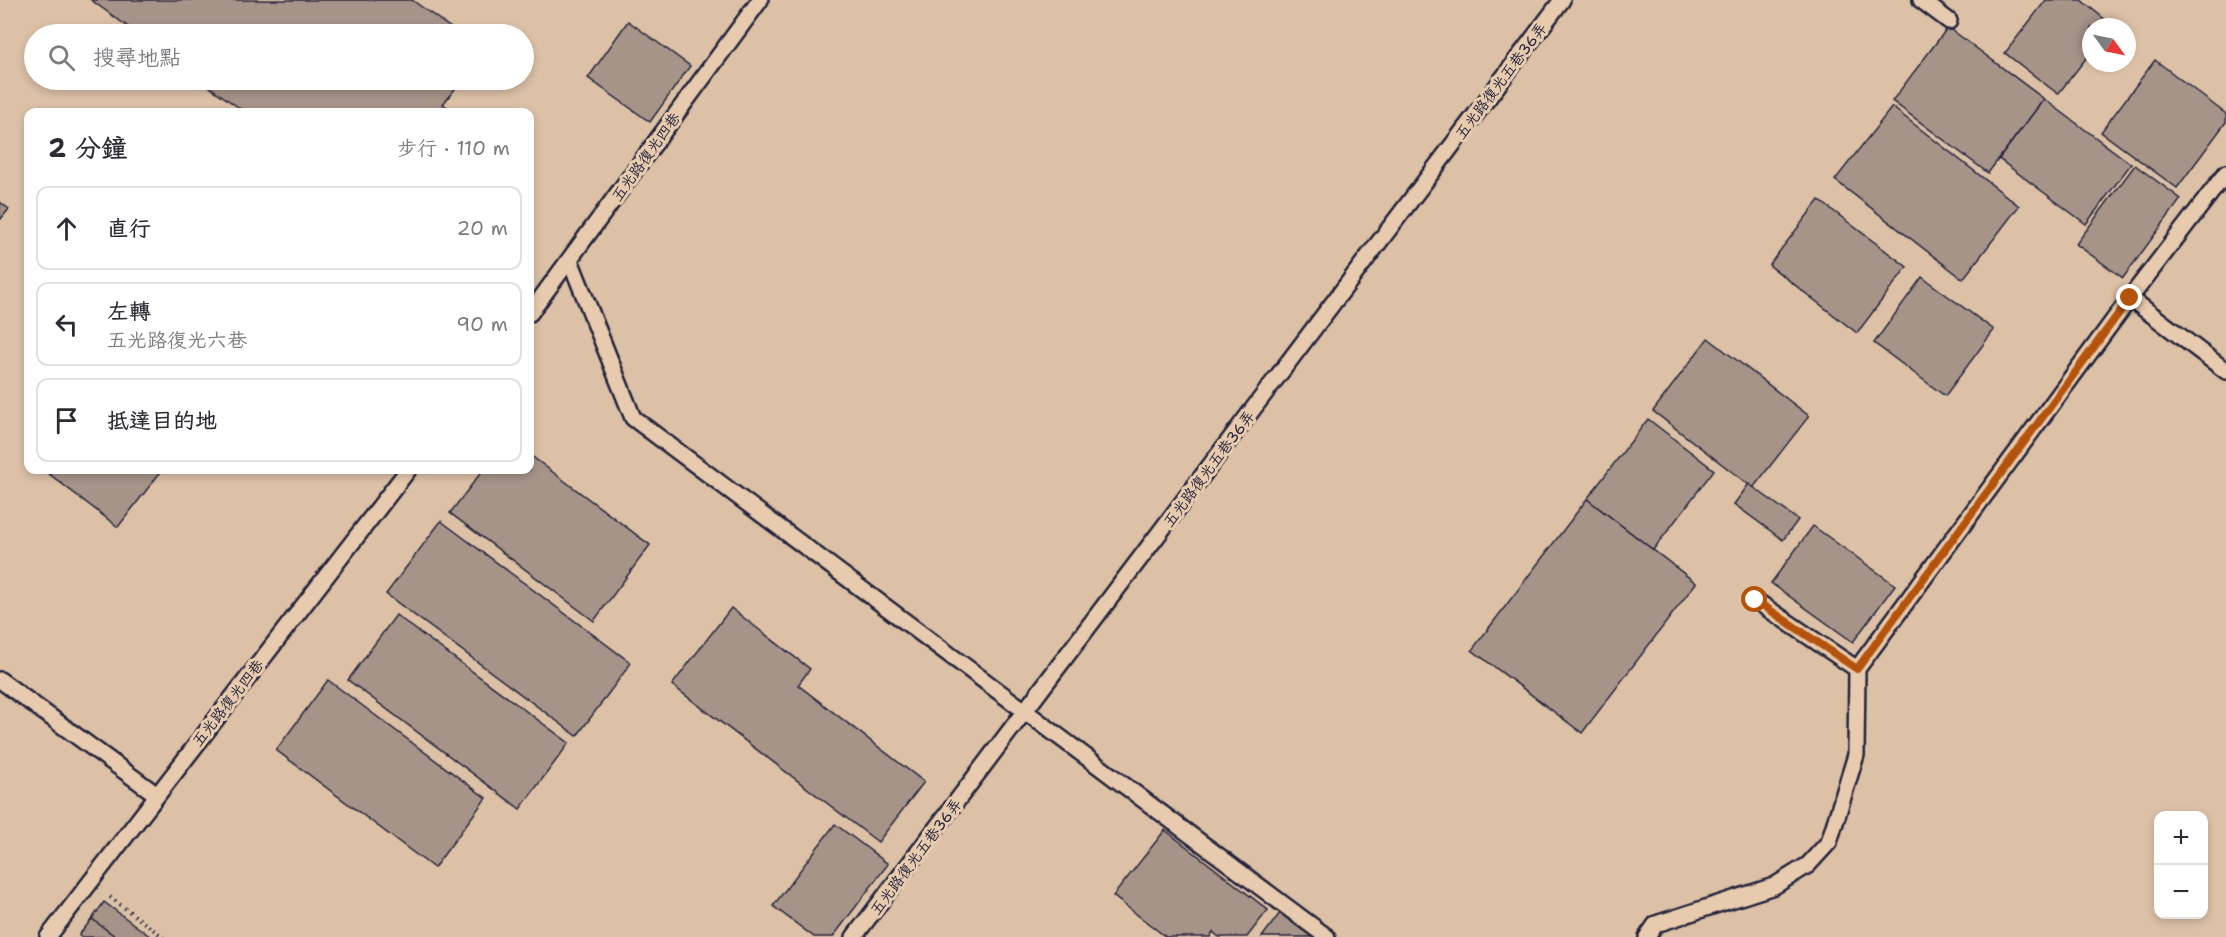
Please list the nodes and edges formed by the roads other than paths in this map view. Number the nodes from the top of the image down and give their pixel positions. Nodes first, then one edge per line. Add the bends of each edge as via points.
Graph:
1 (760, 0) edge
2 (1562, 0) edge
3 (1921, 0) edge
4 (1949, 21) dead end
5 (2226, 173) edge
6 (570, 260) junction
7 (2130, 298) junction
8 (534, 308) edge
9 (2226, 371) edge
10 (405, 474) edge
11 (1755, 600) dead end
12 (1857, 669) junction
13 (0, 680) edge
14 (1026, 712) junction
15 (157, 795) junction
16 (48, 937) edge
17 (855, 937) edge
18 (1327, 937) edge
19 (1647, 937) edge

1 - 6 lane, 五光路復光四巷
2 - 14 lane, 五光路復光五巷36弄
3 - 4 lane
5 - 7 lane
6 - 8 lane, 五光路復光四巷
6 - 14 lane via 633,418
7 - 9 lane
7 - 12 lane
10 - 15 lane, 五光路復光四巷
11 - 12 lane
12 - 19 lane via 1856,755 1829,842 1808,865 1774,886 1656,924
13 - 15 lane
14 - 17 lane, 五光路復光五巷36弄
14 - 18 lane
15 - 16 lane, 五光路復光四巷

